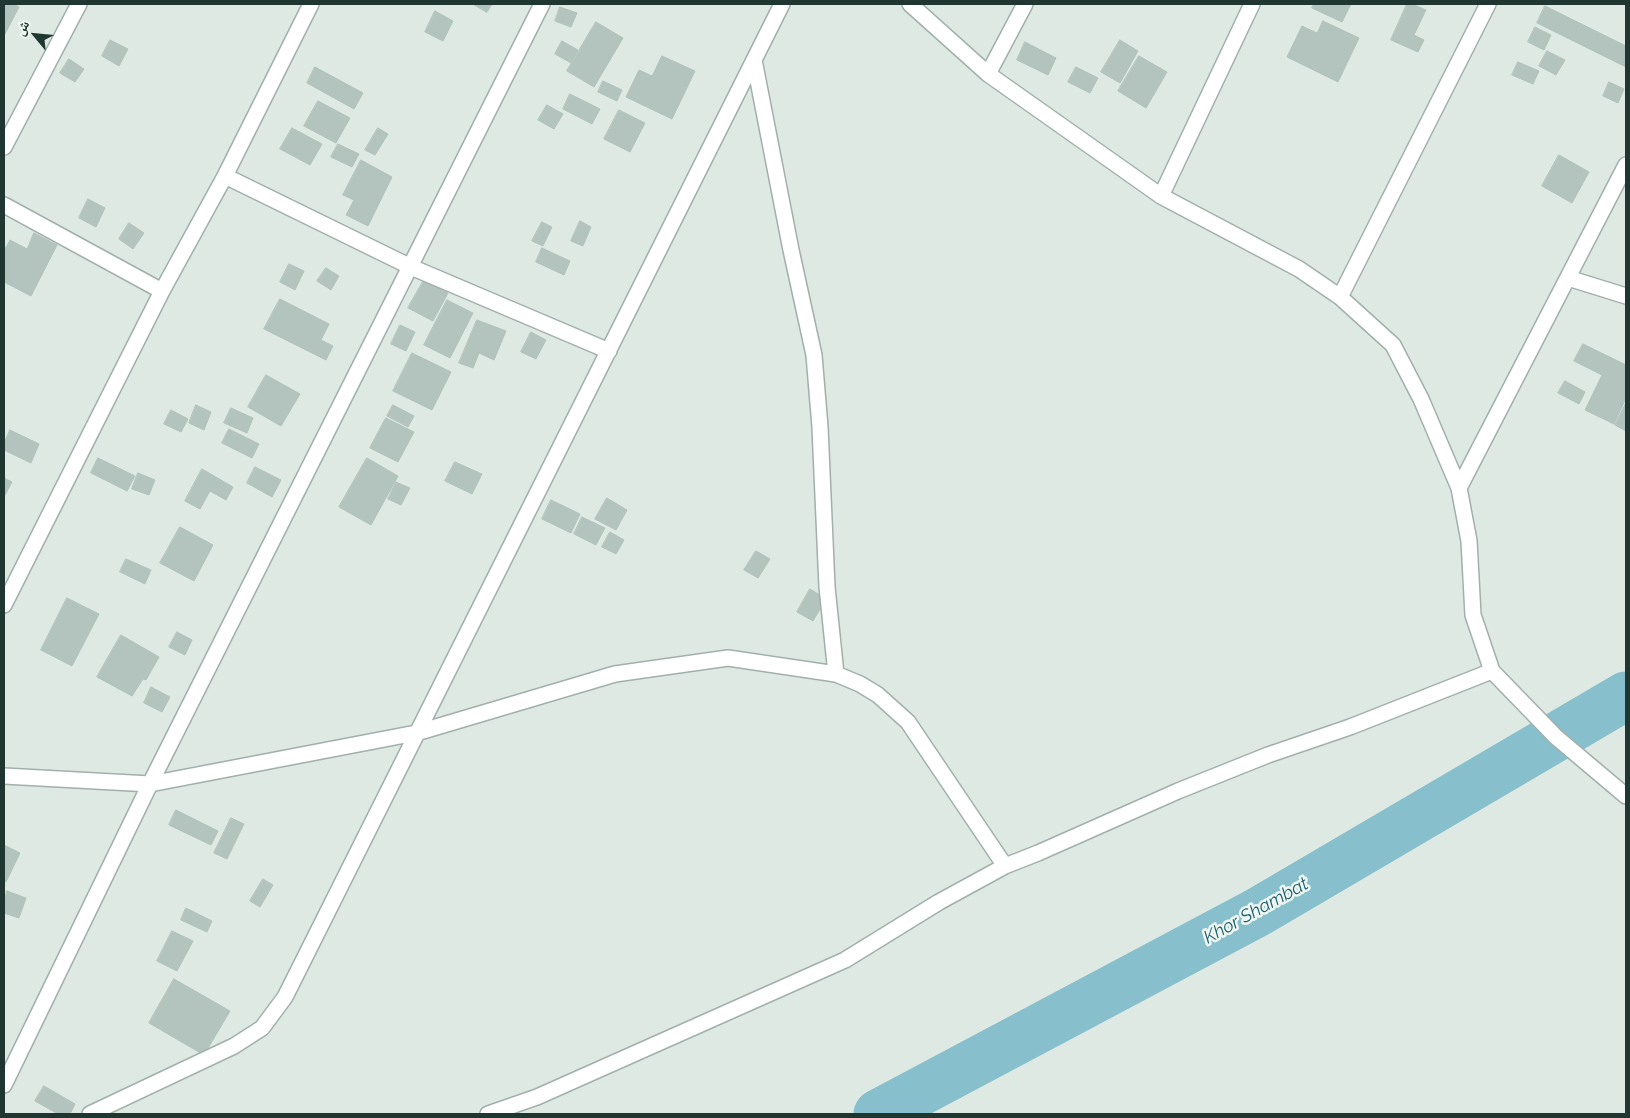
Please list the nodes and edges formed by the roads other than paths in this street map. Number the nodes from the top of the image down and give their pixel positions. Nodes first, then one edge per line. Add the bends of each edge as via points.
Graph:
1 (79, 4) edge
2 (311, 4) edge
3 (542, 4) edge
4 (782, 4) edge
5 (910, 4) edge
6 (1025, 4) edge
7 (1252, 4) edge
8 (1488, 4) edge
9 (754, 60) junction
10 (988, 74) junction
11 (4, 147) edge
12 (1626, 166) edge
13 (225, 176) junction
14 (1161, 196) junction
15 (4, 205) edge
16 (411, 267) junction
17 (1568, 278) junction
18 (162, 291) junction
19 (1626, 296) edge
20 (1340, 297) junction
21 (609, 351) junction
22 (1459, 488) junction
23 (4, 606) edge
24 (1492, 672) junction
25 (836, 674) junction
26 (416, 734) junction
27 (4, 776) edge
28 (150, 784) junction
29 (1626, 796) edge
30 (1005, 866) junction
31 (4, 1085) edge
32 (90, 1114) edge
33 (488, 1114) edge

1 - 11 street
2 - 13 street
3 - 16 street
4 - 9 street
5 - 10 street
6 - 10 street
7 - 14 street
8 - 20 street
9 - 21 street
9 - 25 street via 814,355 826,587
10 - 14 street
12 - 17 street
13 - 16 street
13 - 18 street
14 - 20 street via 1300,269
15 - 18 street
16 - 21 street
16 - 28 street
17 - 19 street
17 - 22 street
18 - 23 street
20 - 22 street via 1393,345 1421,399
21 - 26 street
22 - 24 street via 1469,540 1473,615
24 - 29 street via 1556,738
24 - 30 street via 1268,755
25 - 26 street via 728,658 616,674
25 - 30 street via 878,695 908,722
26 - 28 street
26 - 32 street via 285,997 262,1028 234,1046
27 - 28 street
28 - 31 street
30 - 33 street via 845,960 537,1097

